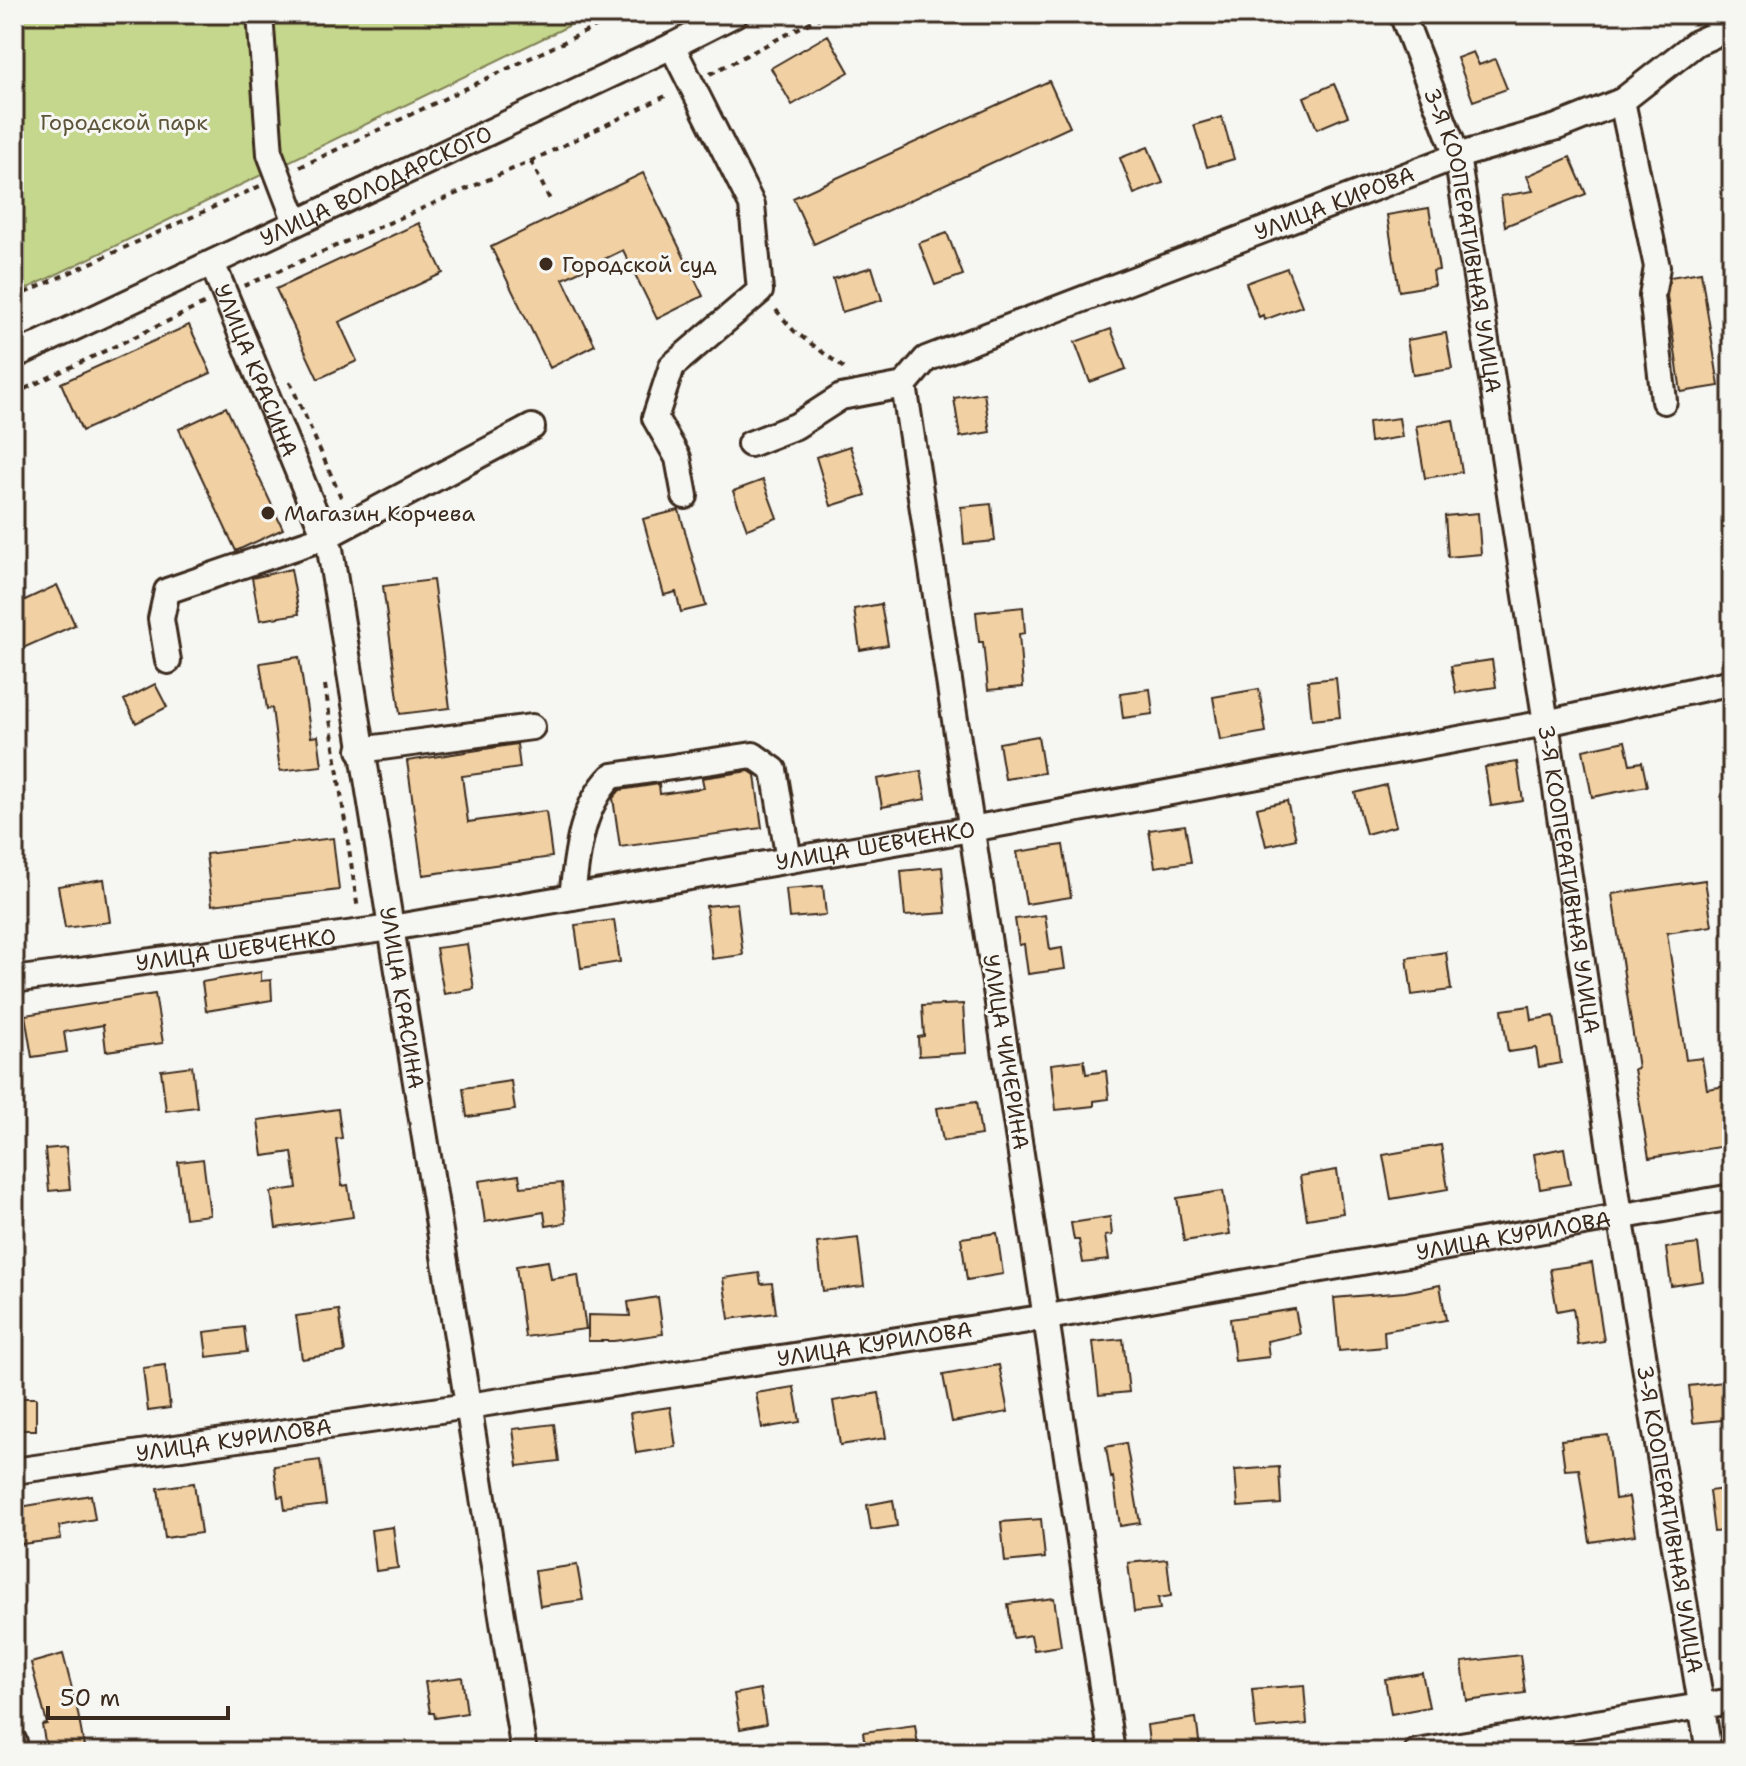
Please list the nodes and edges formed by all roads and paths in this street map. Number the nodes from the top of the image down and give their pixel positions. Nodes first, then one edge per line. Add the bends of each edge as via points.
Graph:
1 (260, 14) edge
2 (623, 14) edge
3 (735, 14) edge
4 (826, 14) edge
5 (1402, 14) edge
6 (1732, 27) edge
7 (672, 46) junction
8 (691, 84) junction
9 (1622, 101) junction
10 (1457, 156) junction
11 (531, 161) junction
12 (278, 178) junction
13 (552, 204) dead end
14 (296, 222) junction
15 (212, 263) junction
16 (760, 291) junction
17 (223, 295) junction
18 (14, 298) edge
19 (14, 356) edge
20 (284, 369) dead end
21 (858, 374) dead end
22 (904, 385) junction
23 (14, 394) edge
24 (1664, 401) dead end
25 (532, 427) dead end
26 (750, 444) dead end
27 (685, 496) dead end
28 (352, 523) junction
29 (325, 537) junction
30 (168, 661) dead end
31 (1732, 682) edge
32 (325, 684) dead end
33 (1546, 723) junction
34 (532, 727) dead end
35 (360, 750) junction
36 (971, 829) junction
37 (789, 860) junction
38 (572, 897) junction
39 (391, 928) junction
40 (361, 932) junction
41 (14, 980) edge
42 (1732, 1197) edge
43 (1620, 1215) junction
44 (1048, 1317) junction
45 (468, 1406) junction
46 (14, 1471) edge
47 (1732, 1701) edge
48 (1703, 1706) junction
49 (14, 1742) edge
50 (15, 1752) edge
51 (524, 1752) edge
52 (1112, 1752) edge
53 (1417, 1752) edge
54 (1709, 1752) edge

1 - 12 street via 270,154
2 - 12 path
3 - 7 street, УЛИЦА ВОЛОДАРСКОГО
4 - 8 path
5 - 10 street, 3-Я КООПЕРАТИВНАЯ УЛИЦА
6 - 9 street, УЛИЦА КИРОВА via 1696,43
7 - 8 street
7 - 14 street, УЛИЦА ВОЛОДАРСКОГО
8 - 11 path
8 - 16 street via 752,205
9 - 10 street, УЛИЦА КИРОВА via 1557,127
9 - 24 street via 1657,267 1652,296
10 - 22 street, УЛИЦА КИРОВА via 926,359
10 - 33 street, 3-Я КООПЕРАТИВНАЯ УЛИЦА
11 - 13 path
11 - 17 path
12 - 14 street
12 - 18 path
14 - 15 street, УЛИЦА ВОЛОДАРСКОГО
15 - 17 street, УЛИЦА КРАСИНА
15 - 19 street, УЛИЦА ВОЛОДАРСКОГО
16 - 21 path via 794,331 843,370
16 - 27 street via 672,366 655,418 678,458
17 - 23 path
17 - 29 street, УЛИЦА КРАСИНА
20 - 28 path
22 - 26 street via 841,397 796,426
22 - 36 street, УЛИЦА ЧИЧЕРИНА
25 - 28 street
28 - 29 street
29 - 30 street via 167,591 161,619
29 - 35 street, УЛИЦА КРАСИНА
31 - 33 street, УЛИЦА ШЕВЧЕНКО
32 - 40 path
33 - 36 street, УЛИЦА ШЕВЧЕНКО
33 - 43 street, 3-Я КООПЕРАТИВНАЯ УЛИЦА
34 - 35 street
35 - 39 street, УЛИЦА КРАСИНА
36 - 37 street, УЛИЦА ШЕВЧЕНКО
36 - 44 street, УЛИЦА ЧИЧЕРИНА
37 - 38 street, УЛИЦА ШЕВЧЕНКО
37 - 38 street via 774,770 753,755 612,776 599,789 579,840
38 - 39 street, УЛИЦА ШЕВЧЕНКО
39 - 40 street, УЛИЦА ШЕВЧЕНКО
39 - 45 street, УЛИЦА КРАСИНА
40 - 41 street, УЛИЦА ШЕВЧЕНКО
42 - 43 street, УЛИЦА КУРИЛОВА
43 - 44 street, УЛИЦА КУРИЛОВА
43 - 48 street, 3-Я КООПЕРАТИВНАЯ УЛИЦА
44 - 45 street, УЛИЦА КУРИЛОВА
44 - 52 street, УЛИЦА ЧИЧЕРИНА
45 - 46 street, УЛИЦА КУРИЛОВА
45 - 51 street, УЛИЦА КРАСИНА
47 - 48 street
48 - 53 street
48 - 54 street, 3-Я КООПЕРАТИВНАЯ УЛИЦА
49 - 50 street

